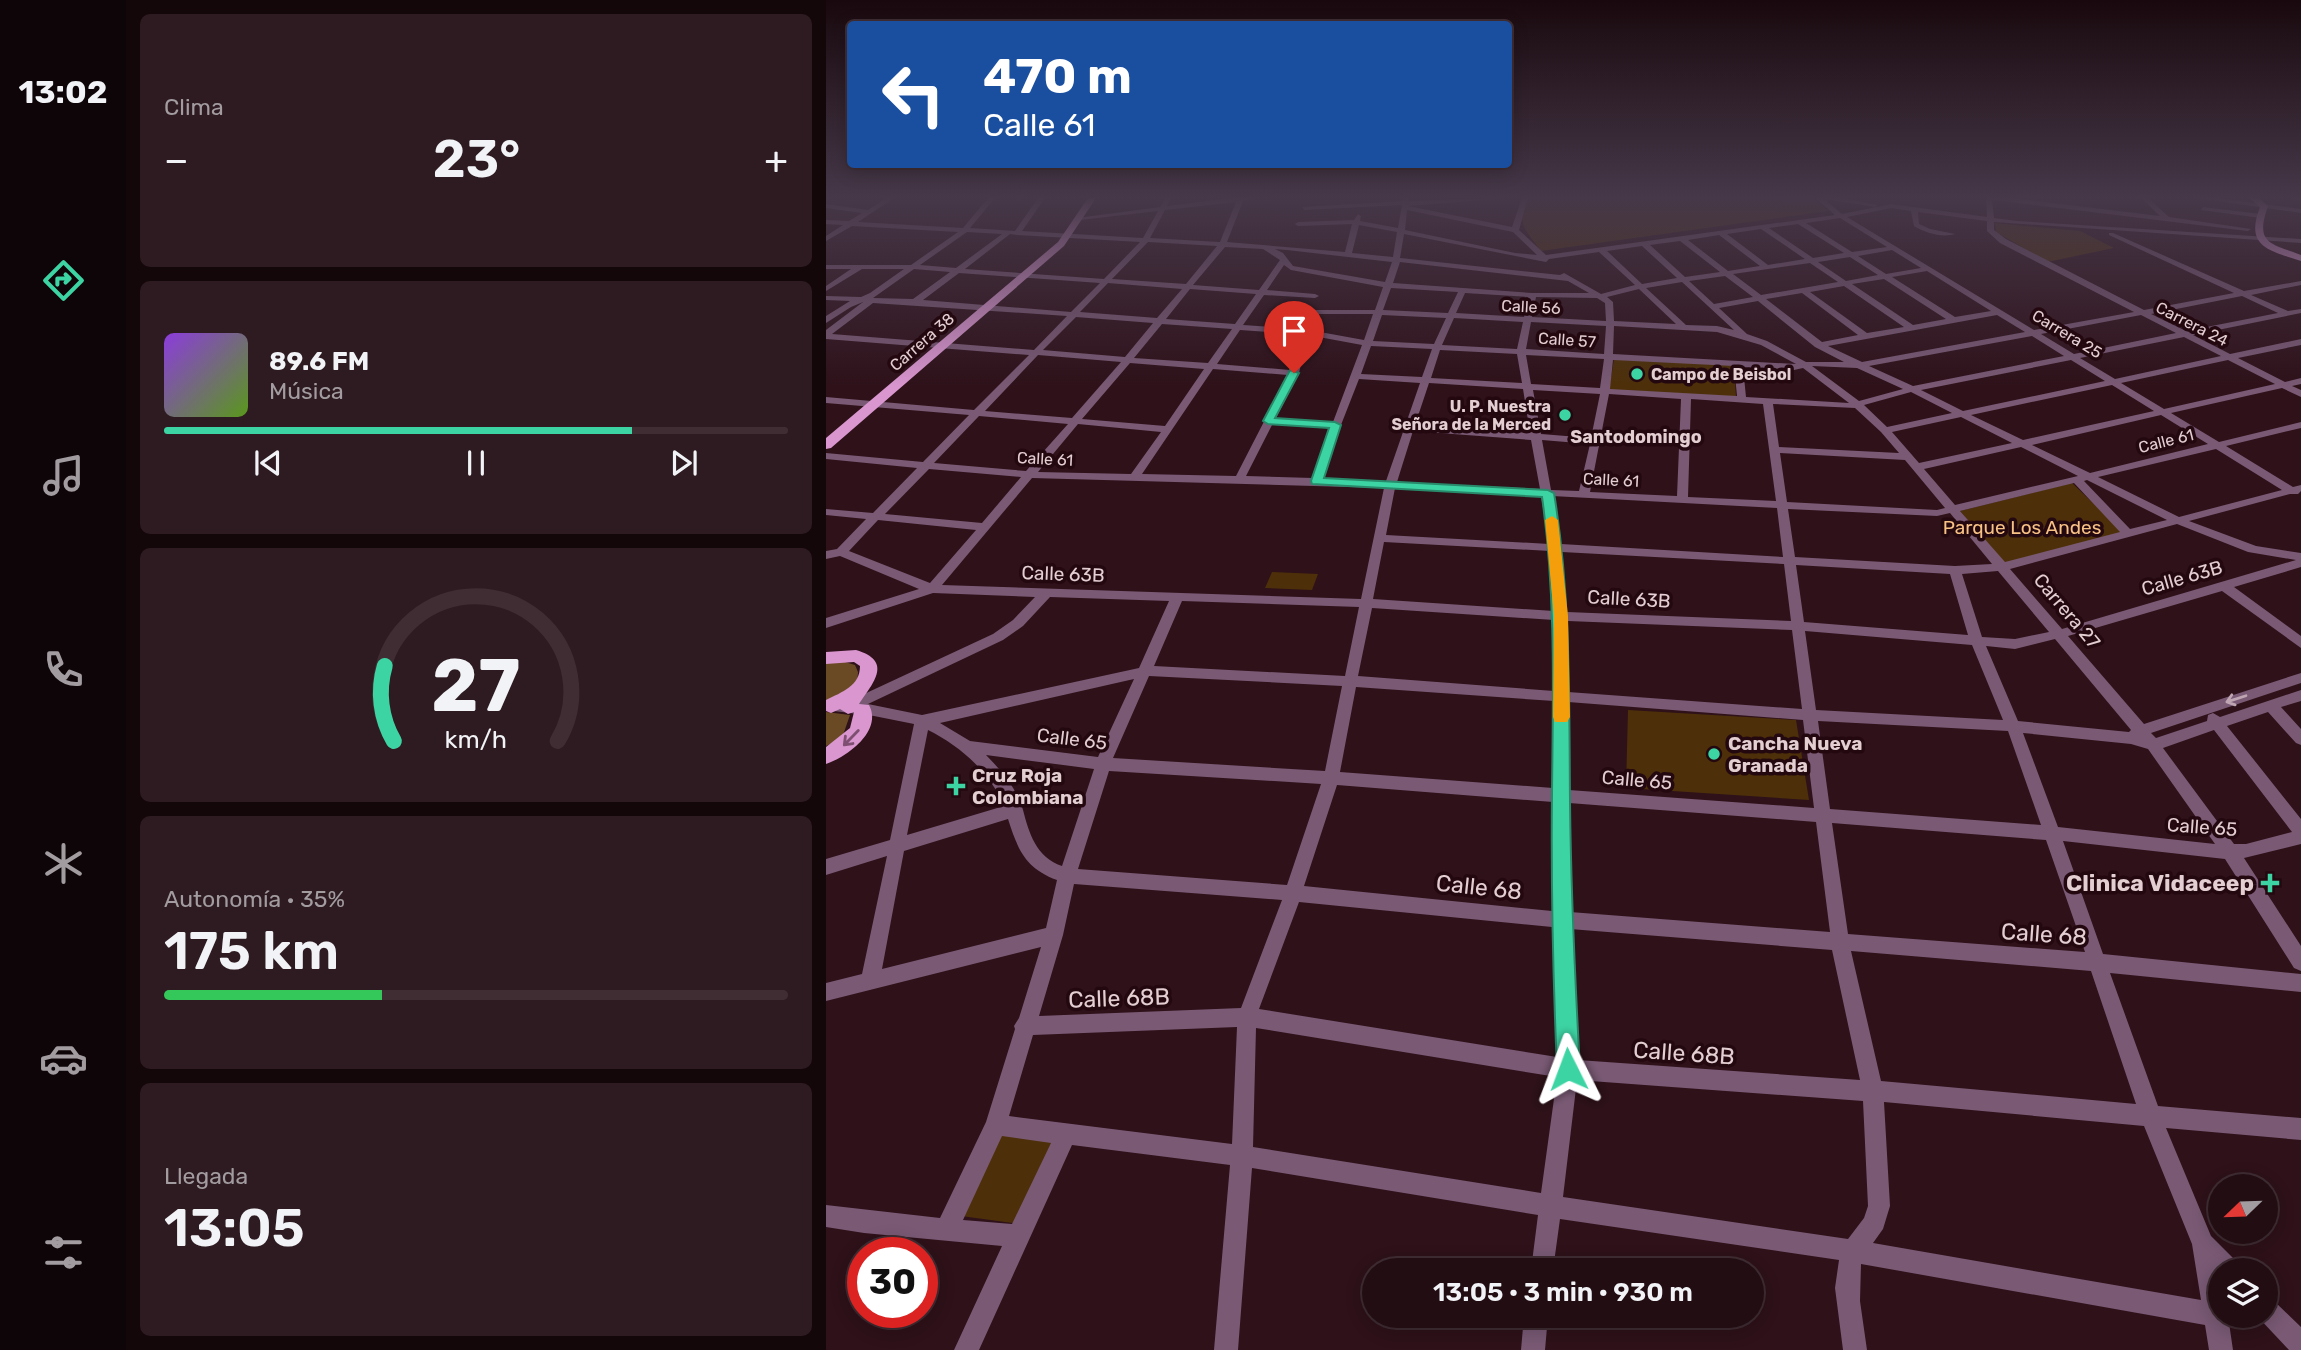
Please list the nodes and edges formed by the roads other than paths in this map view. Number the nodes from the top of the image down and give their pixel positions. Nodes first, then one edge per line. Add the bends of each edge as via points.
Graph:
1 (920, 261) edge
2 (972, 261) edge
3 (1040, 261) edge
4 (1126, 261) edge
5 (1209, 261) edge
6 (1279, 261) edge
7 (1284, 261) edge
8 (1309, 261) edge
9 (1396, 261) joint
10 (1546, 261) edge
11 (1613, 261) edge
12 (1663, 261) edge
13 (1710, 261) edge
14 (1758, 261) edge
15 (1805, 261) edge
16 (1812, 261) edge
17 (1860, 261) edge
18 (1915, 261) edge
19 (2041, 261) edge
20 (2170, 261) edge
21 (826, 267) edge
22 (860, 267) junction
23 (911, 267) junction
24 (1766, 267) junction
25 (1928, 269) junction
26 (959, 270) junction
27 (1557, 270) junction
28 (1726, 273) junction
29 (1025, 275) junction
30 (1320, 275) junction
31 (1541, 275) junction
32 (1885, 277) junction
33 (1572, 279) junction
34 (1684, 279) junction
35 (1106, 281) junction
36 (1846, 284) junction
37 (2301, 284) edge
38 (1388, 285) junction
39 (1641, 286) junction
40 (1188, 287) junction
41 (826, 289) edge
42 (1463, 289) junction
43 (1804, 291) junction
44 (1259, 292) junction
45 (1532, 295) junction
46 (2243, 295) junction
47 (1315, 296) junction
48 (1602, 296) junction
49 (873, 297) junction
50 (826, 298) edge
51 (861, 299) junction
52 (1759, 299) junction
53 (915, 302) junction
54 (1714, 306) junction
55 (985, 308) junction
56 (2301, 311) edge
57 (1310, 312) junction
58 (1379, 312) junction
59 (1999, 312) junction
60 (2140, 313) junction
61 (1073, 314) junction
62 (2287, 314) junction
63 (1451, 316) junction
64 (826, 320) edge
65 (2301, 320) edge
66 (1158, 321) junction
67 (1529, 321) junction
68 (1955, 321) junction
69 (1611, 326) junction
70 (1683, 326) junction
71 (1236, 327) junction
72 (1911, 328) junction
73 (1304, 332) junction
74 (2036, 334) junction
75 (826, 335) edge
76 (1747, 335) junction
77 (2184, 335) junction
78 (1866, 336) junction
79 (2301, 342) edge
80 (1366, 343) junction
81 (942, 345) junction
82 (1818, 345) junction
83 (1437, 347) junction
84 (1521, 351) junction
85 (1035, 354) junction
86 (1607, 357) junction
87 (2076, 357) junction
88 (2229, 357) junction
89 (1129, 359) junction
90 (1210, 365) junction
91 (1738, 365) junction
92 (1802, 365) junction
93 (1862, 365) junction
94 (1294, 373) junction
95 (1356, 376) junction
96 (2301, 381) edge
97 (1425, 382) junction
98 (2115, 382) junction
99 (2283, 385) junction
100 (1527, 387) junction
101 (1912, 389) junction
102 (1603, 392) junction
103 (2301, 394) edge
104 (1686, 397) junction
105 (826, 400) edge
106 (1742, 400) junction
107 (1768, 401) junction
108 (874, 404) junction
109 (1859, 405) junction
110 (978, 412) junction
111 (2166, 413) junction
112 (1964, 414) junction
113 (1268, 421) junction
114 (1075, 422) junction
115 (1335, 425) junction
116 (2301, 425) edge
117 (1409, 428) junction
118 (1166, 429) junction
119 (1885, 430) junction
120 (1537, 436) junction
121 (1596, 441) junction
122 (2023, 443) junction
123 (826, 445) edge
124 (2218, 445) junction
125 (1776, 450) junction
126 (826, 456) edge
127 (1909, 457) junction
128 (925, 466) junction
129 (1918, 467) junction
130 (1031, 475) junction
131 (1134, 478) junction
132 (2095, 479) junction
133 (1239, 480) junction
134 (2077, 480) junction
135 (1317, 481) junction
136 (1390, 485) junction
137 (2298, 492) edge
138 (1548, 493) junction
139 (1584, 495) junction
140 (1682, 500) junction
141 (1783, 506) junction
142 (1954, 511) junction
143 (826, 512) edge
144 (874, 518) junction
145 (2176, 520) junction
146 (984, 527) junction
147 (2127, 533) junction
148 (1380, 538) junction
149 (1556, 550) junction
150 (841, 552) junction
151 (826, 555) edge
152 (2301, 557) edge
153 (1791, 563) junction
154 (2301, 563) edge
155 (2002, 567) junction
156 (1955, 570) junction
157 (2224, 586) junction
158 (932, 589) junction
159 (1046, 593) junction
160 (1177, 597) junction
161 (1365, 603) junction
162 (1561, 616) junction
163 (826, 623) edge
164 (1799, 626) junction
165 (2059, 634) junction
166 (1977, 642) junction
167 (2301, 643) edge
168 (826, 657) edge
169 (1147, 671) junction
170 (2301, 678) edge
171 (1351, 681) junction
172 (1561, 697) junction
173 (2300, 697) edge
174 (846, 704) edge
175 (2270, 705) junction
176 (2204, 710) junction
177 (1811, 715) junction
178 (922, 721) junction
179 (2218, 723) junction
180 (2012, 726) junction
181 (2136, 734) junction
182 (2301, 739) edge
183 (2153, 745) junction
184 (968, 747) junction
185 (826, 755) edge
186 (1103, 764) junction
187 (1331, 778) junction
188 (1562, 795) junction
189 (1015, 810) junction
190 (1824, 816) junction
191 (2301, 831) edge
192 (2052, 832) junction
193 (2301, 837) edge
194 (898, 845) junction
195 (2230, 852) junction
196 (826, 867) edge
197 (1067, 876) junction
198 (1293, 893) junction
199 (1561, 920) junction
200 (1054, 936) junction
201 (1840, 943) junction
202 (2095, 962) junction
203 (2301, 962) edge
204 (870, 981) junction
205 (2301, 983) edge
206 (826, 992) edge
207 (1247, 1017) junction
208 (1024, 1027) junction
209 (1568, 1069) junction
210 (1873, 1091) junction
211 (2151, 1116) junction
212 (996, 1125) junction
213 (2301, 1129) edge
214 (1065, 1136) junction
215 (1242, 1156) junction
216 (1549, 1206) junction
217 (826, 1216) edge
218 (947, 1228) junction
219 (1018, 1236) junction
220 (2203, 1244) junction
221 (1853, 1251) junction
222 (1543, 1258) edge
223 (2217, 1258) edge
224 (2208, 1271) edge
225 (2208, 1314) edge
226 (2278, 1321) edge
227 (1535, 1328) edge
228 (2218, 1328) edge
229 (2301, 1345) edge
230 (966, 1350) edge
231 (1226, 1350) edge
232 (1533, 1350) edge
233 (1855, 1350) edge
234 (2221, 1350) edge

1 - 23 street
2 - 26 street
3 - 29 main road, Carrera 38
4 - 35 street
5 - 40 street
6 - 44 street
7 - 30 street via 1291,268
8 - 30 street
9 - 31 street
9 - 38 street
10 - 27 street
11 - 39 street
12 - 34 street, Carrera 27
13 - 28 street
14 - 24 street
15 - 24 street
16 - 36 street
17 - 32 street
18 - 25 street, Carrera 25
19 - 60 street, Carrera 24
20 - 46 street
21 - 22 street
22 - 23 street
22 - 41 street
23 - 26 street
23 - 49 street
24 - 28 street
25 - 32 street
25 - 59 street, Carrera 25
26 - 29 street
26 - 53 street
27 - 31 street
27 - 33 street
28 - 34 street
28 - 52 street
29 - 35 street
29 - 55 main road, Carrera 38
30 - 38 street
30 - 47 street
31 - 33 street
32 - 36 street
32 - 68 street
33 - 48 street
34 - 39 street
34 - 54 street, Carrera 27
35 - 40 street
35 - 61 street
36 - 43 street
36 - 72 street
37 - 46 street, Calle 57
38 - 42 street
38 - 58 street
39 - 48 street
39 - 70 street
40 - 44 street
40 - 66 street
42 - 45 street
42 - 63 street
43 - 52 street
43 - 78 street
44 - 47 street
44 - 71 street
45 - 48 street
45 - 67 street
46 - 60 street, Calle 57
46 - 62 street
47 - 57 street
48 - 69 street via 1609,302
49 - 51 street, Calle 57
49 - 53 street, Calle 57
49 - 75 street
50 - 51 street, Calle 57
51 - 64 street
52 - 54 street
52 - 82 street
53 - 55 street, Calle 57
54 - 76 street, Carrera 27
55 - 61 street, Calle 57
55 - 81 main road, Carrera 38
56 - 62 street
57 - 58 street, Calle 56
57 - 73 street
58 - 63 street, Calle 56
58 - 80 street
59 - 68 street
59 - 74 street, Carrera 25
60 - 74 street, Calle 57
60 - 77 street, Carrera 24
61 - 66 street, Calle 57
61 - 85 street
62 - 65 street
62 - 77 street
63 - 67 street, Calle 56
63 - 83 street
66 - 71 street, Calle 57
66 - 89 street
67 - 69 street, Calle 56
67 - 84 street
68 - 72 street
69 - 70 street, Calle 56
69 - 86 street
70 - 76 street, Calle 56
71 - 73 street, Calle 57
71 - 90 street
72 - 78 street
73 - 80 street, Calle 57
73 - 94 street
74 - 87 street, Carrera 25
74 - 93 street, Calle 57
75 - 81 street
76 - 92 street, Carrera 27
77 - 87 street
77 - 88 street, Carrera 24
78 - 82 street
79 - 88 street
80 - 83 street, Calle 57
80 - 95 street
81 - 85 street
81 - 108 main road, Carrera 38
82 - 93 street
83 - 84 street, Calle 57
83 - 97 street
84 - 86 street, Calle 57
84 - 100 street
85 - 89 street
85 - 110 street
86 - 91 street, Calle 57
86 - 102 street
87 - 98 street, Carrera 25
87 - 101 street
88 - 98 street
88 - 99 street, Carrera 24
89 - 90 street
89 - 114 street
90 - 94 street
90 - 118 street
91 - 92 street, Calle 57
91 - 106 street
92 - 93 street, Calle 57
92 - 109 street, Carrera 27
93 - 101 street
94 - 113 street
95 - 97 street
95 - 115 street
96 - 99 street
97 - 100 street
97 - 117 street
98 - 111 street, Carrera 25
98 - 112 street
99 - 103 street, Carrera 24
99 - 111 street
100 - 102 street
100 - 120 street
101 - 109 street
101 - 112 street
102 - 104 street
102 - 121 street
104 - 106 street
104 - 140 street
105 - 108 street
106 - 107 street
107 - 109 street
107 - 125 street
108 - 110 street
108 - 123 main road, Carrera 38
109 - 119 street, Carrera 27
110 - 114 street
110 - 128 street
111 - 122 street
111 - 124 street, Carrera 25
112 - 119 street
112 - 122 street
113 - 115 street
113 - 133 street
114 - 118 street
114 - 130 street
115 - 135 street
116 - 124 street, Calle 61
117 - 120 street
117 - 136 street
118 - 131 street
119 - 127 street, Carrera 27
120 - 121 street
120 - 138 street
121 - 139 street
122 - 129 street
122 - 132 street
124 - 132 street, Calle 61
124 - 137 street, Carrera 25
125 - 127 street
125 - 141 street
126 - 128 street, Calle 61
127 - 129 street, Carrera 27
128 - 130 street, Calle 61
128 - 144 street
129 - 142 street, Carrera 27
130 - 131 street, Calle 61
130 - 146 street
131 - 133 street, Calle 61
132 - 134 street, Calle 61
132 - 145 street
133 - 135 street, Calle 61
134 - 142 street, Calle 61
134 - 147 street
135 - 136 street, Calle 61
136 - 138 street, Calle 61
136 - 148 street
137 - 145 street
138 - 139 street, Calle 61
138 - 149 street
139 - 140 street, Calle 61
140 - 141 street, Calle 61
141 - 142 street, Calle 61
141 - 153 street
142 - 155 street, Carrera 27
143 - 144 street
144 - 146 street
144 - 150 street
145 - 147 street
145 - 152 street via 2246,546
146 - 158 street
147 - 155 street
148 - 149 street
148 - 161 street
149 - 153 street
149 - 162 street
150 - 151 street
150 - 158 street, Calle 63B
153 - 156 street
153 - 164 street
154 - 157 street, Calle 63B
155 - 156 street
155 - 165 street, Carrera 27
156 - 166 street
157 - 165 street, Calle 63B
157 - 167 street
158 - 159 street, Calle 63B
158 - 163 street
159 - 160 street, Calle 63B
159 - 174 street via 998,637
160 - 161 street, Calle 63B
160 - 169 street
161 - 162 street, Calle 63B
161 - 171 street
162 - 164 street, Calle 63B
162 - 172 street
164 - 166 street, Calle 63B
164 - 177 street
165 - 166 street, Calle 63B via 2015,644
165 - 181 street, Carrera 27
166 - 180 street
168 - 174 main road via 856,656 869,663 869,676
169 - 171 street
169 - 178 street
169 - 186 street
170 -> 176 street
171 - 172 street
171 - 187 street
172 - 177 street
172 - 188 street
173 - 175 street
174 - 178 street, Calle 65
174 -> 185 main road via 859,731
175 - 179 street
175 - 182 street
176 - 179 street
176 - 181 street
177 - 180 street
177 - 190 street
178 - 184 street, Calle 65
178 - 194 street
179 - 183 street
179 - 191 street
180 - 181 street
180 - 192 street
181 - 183 street
183 - 195 street
184 - 186 street, Calle 65
184 - 189 street, Calle 65 via 996,775
186 - 187 street, Calle 65
186 - 197 street
187 - 188 street, Calle 65
187 - 198 street
188 - 190 street, Calle 65
188 - 199 street
189 - 194 street
189 - 197 street, Calle 68 via 1026,850 1050,872
190 - 192 street, Calle 65
190 - 201 street
192 - 195 street, Calle 65
192 - 202 street
193 - 195 street, Calle 65
194 - 196 street
194 - 204 street
195 - 203 street
197 - 198 street, Calle 68
197 - 200 street
198 - 199 street, Calle 68
198 - 207 street
199 - 201 street, Calle 68
199 - 209 street
200 - 204 street
200 - 208 street
201 - 202 street, Calle 68
201 - 210 street
202 - 205 street, Calle 68
202 - 211 street
204 - 206 street
207 - 208 street, Calle 68B
207 - 209 street, Calle 68B
207 - 215 street
208 - 212 street
209 - 210 street, Calle 68B
209 - 216 street
210 - 211 street, Calle 68B
210 - 221 street via 1880,1206 1872,1230
211 - 213 street, Calle 68B
211 - 220 street
212 - 214 street
212 - 218 street
214 - 215 street
214 - 219 street
215 - 216 street
215 - 231 street
216 - 221 street
216 - 222 street
217 - 218 street
218 - 219 street
219 - 230 street
220 - 223 street
220 - 224 street
221 - 225 street
221 - 233 street via 1848,1284
226 - 229 street
227 - 232 street
228 - 234 street

